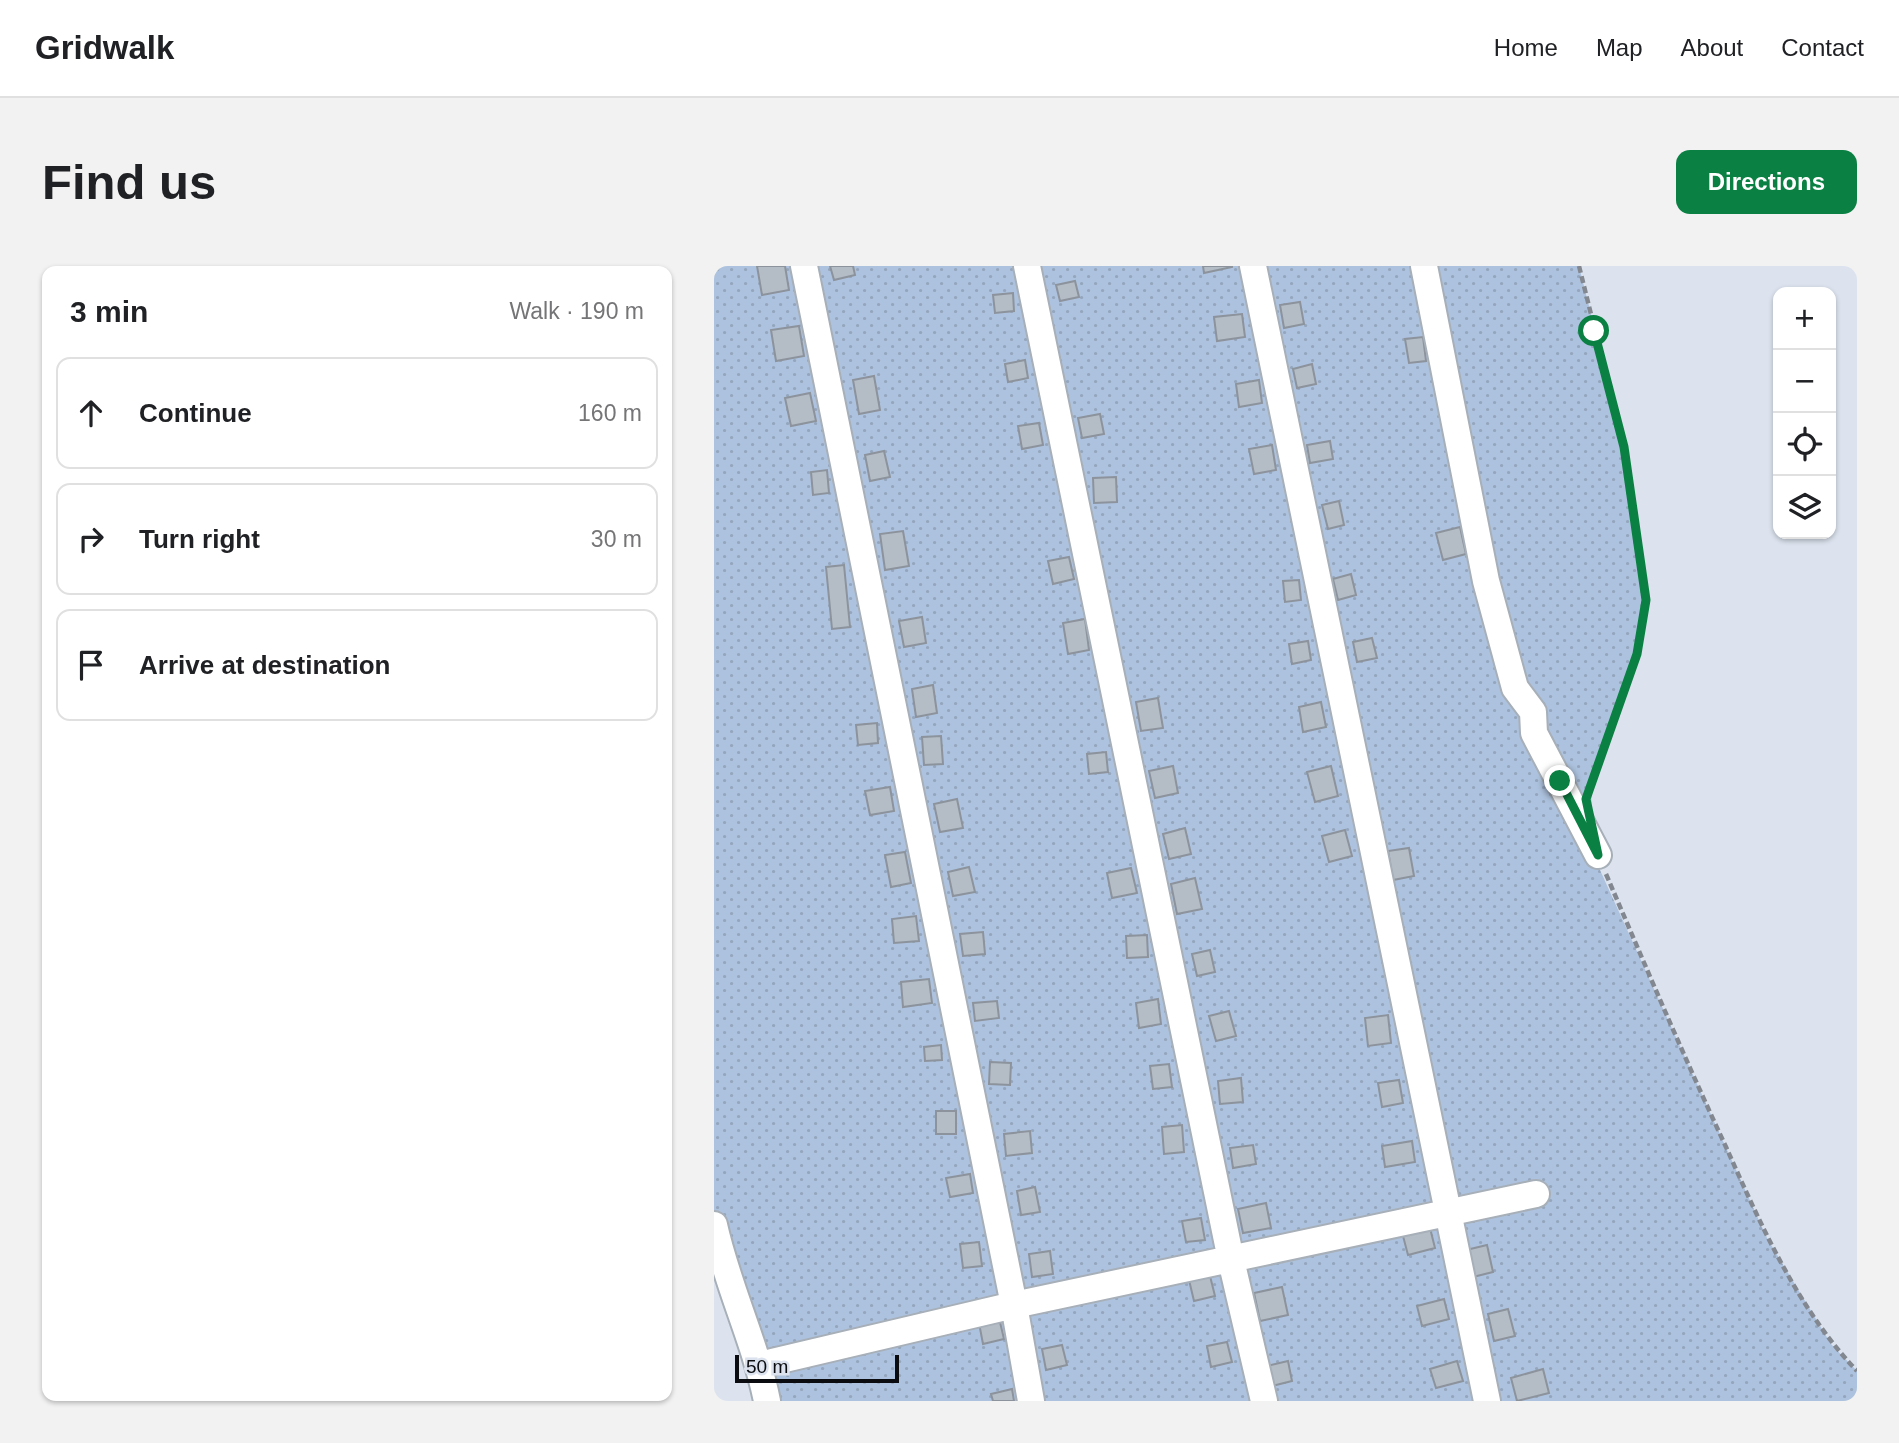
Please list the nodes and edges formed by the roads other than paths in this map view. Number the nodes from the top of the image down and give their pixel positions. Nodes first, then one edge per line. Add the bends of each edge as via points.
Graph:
1 (804, 266) edge
2 (1027, 266) edge
3 (1253, 266) edge
4 (1423, 266) edge
5 (1598, 855) road end
6 (1536, 1194) dead end
7 (1447, 1213) junction
8 (714, 1225) edge
9 (1231, 1260) junction
10 (1014, 1305) junction
11 (760, 1365) junction
12 (767, 1401) edge
13 (1031, 1401) edge
14 (1264, 1401) edge
15 (1487, 1401) edge

1 - 10 street
2 - 9 street
3 - 7 street
4 - 5 street via 1486,581 1515,688 1533,712 1534,733
6 - 7 street
7 - 9 street
7 - 15 street
8 - 11 street via 722,1261
9 - 10 street
9 - 14 street
10 - 11 street
10 - 13 street
11 - 12 street

